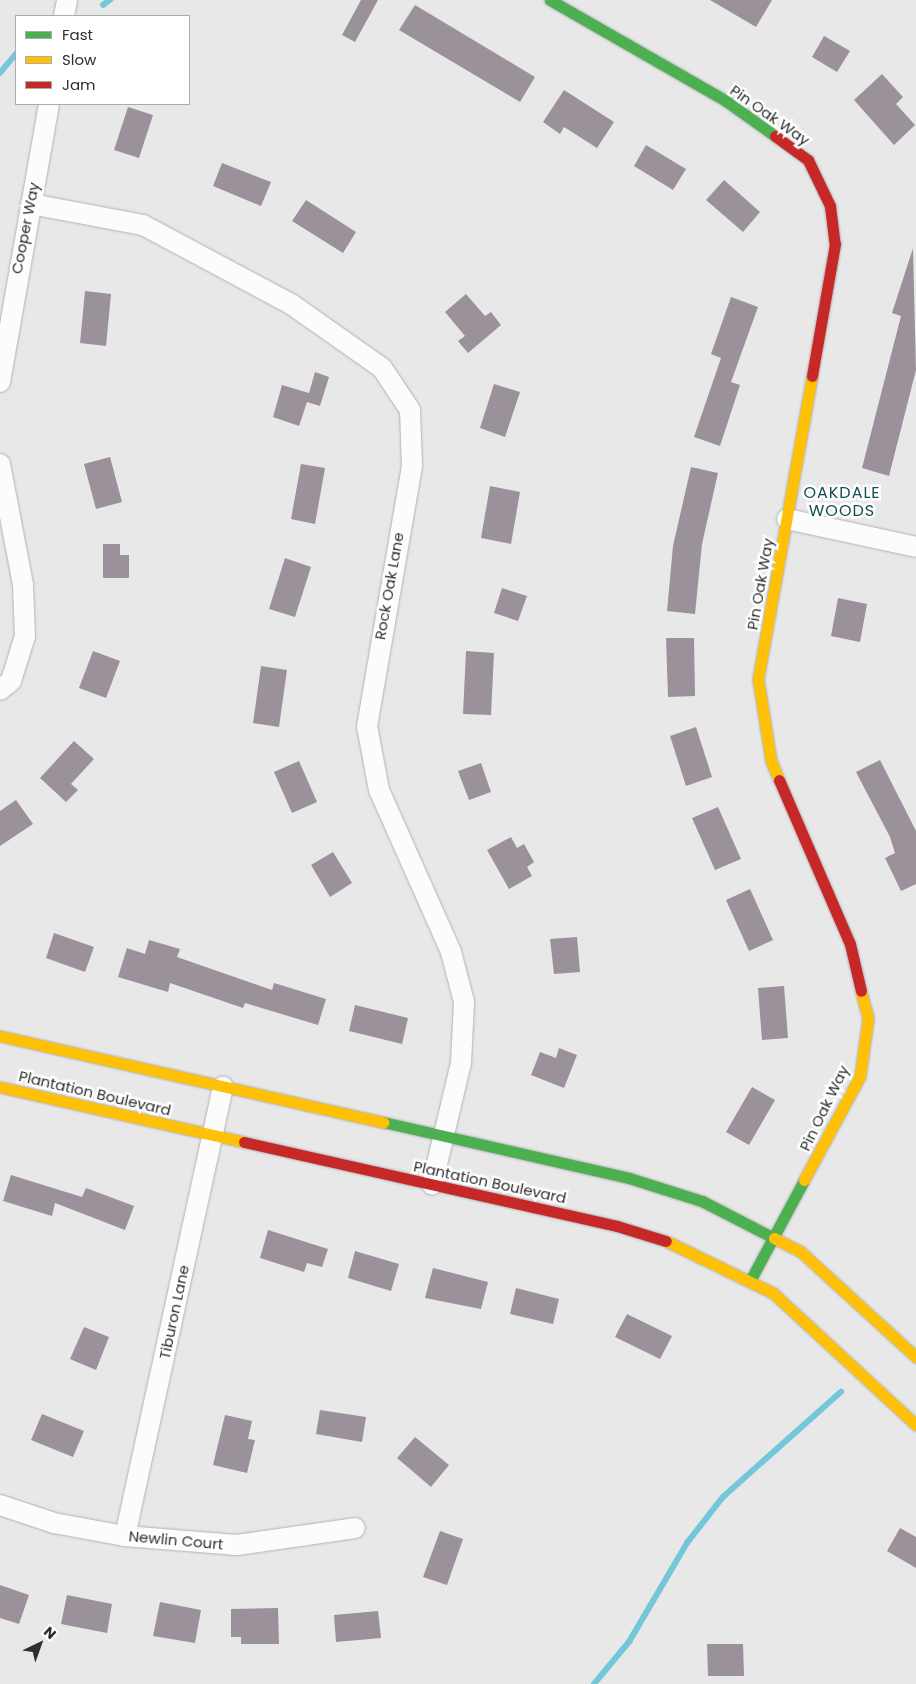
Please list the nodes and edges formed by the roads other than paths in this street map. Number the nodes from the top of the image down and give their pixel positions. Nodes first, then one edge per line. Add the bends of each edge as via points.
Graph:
1 (67, 0) edge
2 (550, 0) edge
3 (64, 15) edge
4 (49, 105) edge
5 (30, 204) junction
6 (0, 382) edge
7 (0, 464) edge
8 (786, 519) junction
9 (916, 547) edge
10 (0, 690) edge
11 (0, 1036) edge
12 (0, 1087) edge
13 (222, 1087) junction
14 (212, 1135) junction
15 (443, 1137) junction
16 (432, 1185) junction
17 (775, 1236) junction
18 (750, 1279) junction
19 (916, 1357) edge
20 (916, 1425) edge
21 (0, 1505) edge
22 (355, 1528) dead end
23 (126, 1536) junction

1 - 3 street
2 - 8 street, Pin Oak Way via 726,101 808,160 830,206 835,244 829,296 792,472
4 - 5 street, Cooper Way
5 - 6 street, Cooper Way
5 - 15 street, Rock Oak Lane via 143,224 291,304 382,368 410,410 412,466 367,726 379,790 451,952 464,1002 461,1064
7 - 10 street via 23,585 25,636 11,681
8 - 9 street
8 - 17 street, Pin Oak Way via 758,679 771,760 850,944 868,1018 860,1076
11 - 13 street
12 - 14 street, Plantation Boulevard
13 - 14 street, Tiburon Lane
13 - 15 street
14 - 16 street, Plantation Boulevard
14 - 23 street, Tiburon Lane
15 - 16 street, Rock Oak Lane
15 - 17 street via 629,1178 702,1201
16 - 18 street, Plantation Boulevard via 617,1226 685,1247
17 - 18 street, Pin Oak Way
17 - 19 street via 828,1273
18 - 20 street, Plantation Boulevard via 796,1311
21 - 23 street, Newlin Court via 54,1523
22 - 23 street, Newlin Court via 237,1545

